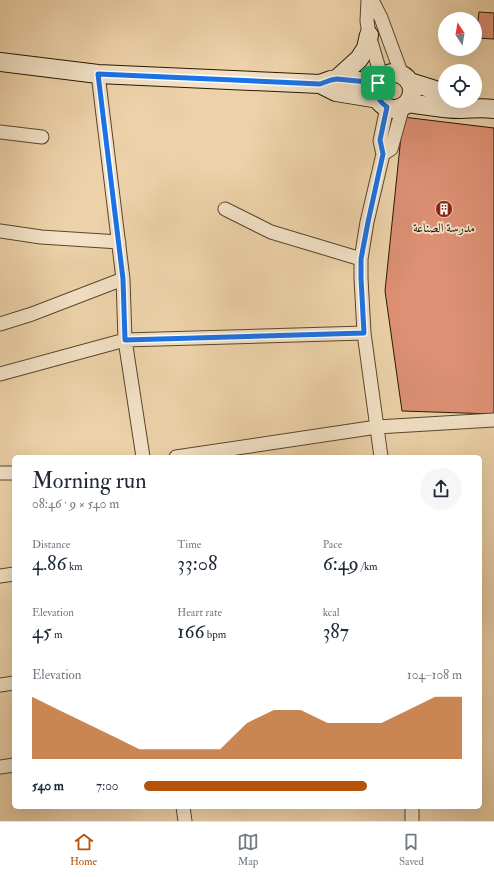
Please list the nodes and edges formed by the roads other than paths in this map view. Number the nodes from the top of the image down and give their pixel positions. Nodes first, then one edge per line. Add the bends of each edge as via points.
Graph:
1 (368, 0) edge
2 (372, 0) edge
3 (369, 35) junction
4 (0, 62) edge
5 (98, 74) junction
6 (406, 78) junction
7 (337, 79) junction
8 (320, 84) junction
9 (438, 90) edge
10 (389, 96) junction
11 (438, 107) edge
12 (444, 108) edge
13 (468, 108) edge
14 (0, 132) edge
15 (42, 137) dead end
16 (225, 209) dead end
17 (0, 231) edge
18 (119, 242) junction
19 (361, 259) junction
20 (123, 279) junction
21 (0, 324) edge
22 (364, 333) junction
23 (125, 340) junction
24 (0, 374) edge
25 (494, 420) edge
26 (377, 427) junction
27 (143, 455) edge
28 (189, 455) edge
29 (381, 455) edge
30 (0, 473) edge
31 (12, 473) edge
32 (12, 574) edge
33 (0, 576) edge
34 (12, 683) edge
35 (0, 685) edge
36 (12, 765) edge
37 (0, 767) edge
38 (183, 809) edge
39 (412, 809) edge
40 (185, 821) edge
41 (412, 821) edge

1 - 3 street
2 - 6 street
3 - 7 main road via 366,48 359,59
3 - 10 street
4 - 5 main road
5 - 8 main road
5 - 18 street
6 - 9 main road
6 - 10 main road via 391,73
6 - 10 main road via 412,93
7 - 8 main road
7 - 10 main road
8 - 10 main road via 336,92
10 - 11 main road
10 - 19 street via 380,140 383,154
12 - 13 main road
14 - 15 street
16 - 19 street via 271,232
17 - 18 street via 41,237
18 - 20 street
19 - 22 street
20 - 21 street
20 - 23 street
22 - 23 street
22 - 26 street
23 - 24 street
23 - 27 street
25 - 26 street
26 - 28 street
26 - 29 street
30 - 31 street
32 - 33 street
34 - 35 street
36 - 37 street
38 - 40 street
39 - 41 street

